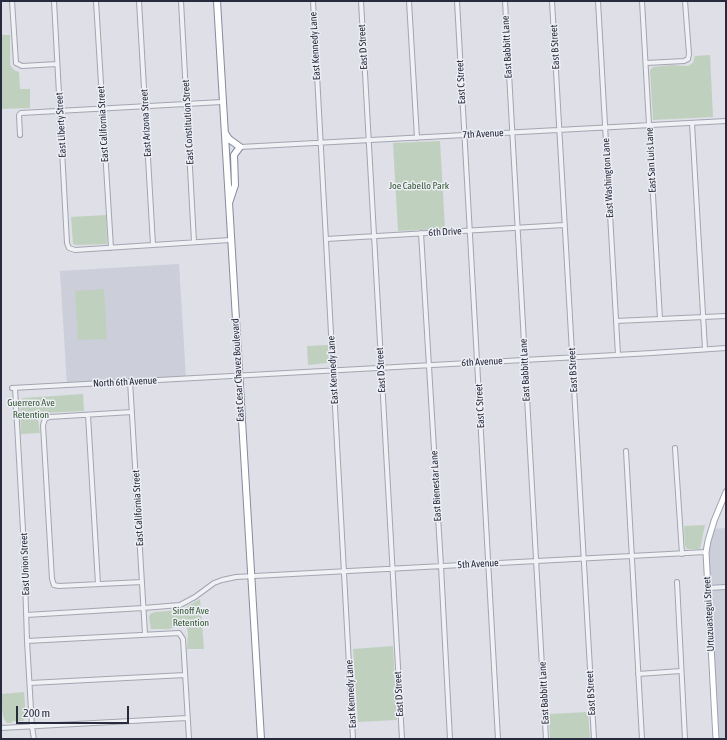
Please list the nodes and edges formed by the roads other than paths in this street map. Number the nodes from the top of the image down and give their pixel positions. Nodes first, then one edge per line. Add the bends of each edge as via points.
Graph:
1 (12, 1) edge
2 (54, 1) edge
3 (96, 1) edge
4 (139, 1) edge
5 (181, 1) edge
6 (217, 1) edge
7 (312, 1) edge
8 (361, 1) edge
9 (409, 1) edge
10 (457, 1) edge
11 (505, 1) edge
12 (552, 1) edge
13 (598, 1) edge
14 (642, 1) edge
15 (686, 1) edge
16 (646, 63) junction
17 (57, 64) junction
18 (222, 102) junction
19 (187, 104) junction
20 (145, 106) junction
21 (102, 108) junction
22 (60, 111) junction
23 (726, 121) edge
24 (692, 123) junction
25 (649, 125) junction
26 (606, 128) junction
27 (224, 130) junction
28 (559, 130) junction
29 (512, 132) junction
30 (20, 135) dead end
31 (464, 135) junction
32 (417, 138) junction
33 (368, 140) junction
34 (320, 143) junction
35 (240, 147) junction
36 (228, 207) junction
37 (564, 226) junction
38 (518, 228) junction
39 (469, 231) junction
40 (421, 233) junction
41 (374, 236) junction
42 (326, 238) junction
43 (230, 240) junction
44 (194, 242) junction
45 (153, 245) junction
46 (111, 248) junction
47 (726, 316) edge
48 (703, 317) junction
49 (660, 319) junction
50 (616, 321) junction
51 (726, 348) edge
52 (705, 349) junction
53 (618, 355) junction
54 (572, 357) junction
55 (525, 360) junction
56 (478, 362) junction
57 (429, 365) junction
58 (381, 368) junction
59 (333, 370) junction
60 (239, 375) junction
61 (130, 381) junction
62 (14, 388) joint
63 (132, 412) junction
64 (88, 415) junction
65 (675, 448) dead end
66 (626, 451) dead end
67 (726, 492) edge
68 (706, 552) junction
69 (682, 554) junction
70 (632, 556) junction
71 (584, 559) junction
72 (536, 561) junction
73 (488, 563) junction
74 (441, 566) junction
75 (392, 568) junction
76 (344, 571) junction
77 (250, 576) junction
78 (142, 582) junction
79 (676, 582) dead end
80 (98, 584) junction
81 (726, 587) edge
82 (708, 588) junction
83 (143, 608) junction
84 (26, 615) junction
85 (144, 634) junction
86 (28, 641) junction
87 (681, 671) junction
88 (638, 674) junction
89 (185, 675) junction
90 (30, 684) junction
91 (187, 718) junction
92 (32, 727) junction
93 (1, 728) edge
94 (34, 739) edge
95 (188, 739) edge
96 (260, 739) edge
97 (353, 739) edge
98 (402, 739) edge
99 (450, 739) edge
100 (498, 739) edge
101 (546, 739) edge
102 (594, 739) edge
103 (642, 739) edge
104 (685, 739) edge
105 (716, 739) edge

1 - 17 street via 17,65
2 - 17 street, East Liberty Street
3 - 21 street, East California Street
4 - 20 street, East Arizona Street
5 - 19 street, East Constitution Street
6 - 18 highway, East Cesar Chavez Boulevard
7 - 34 street, East Kennedy Lane
8 - 33 street, East D Street
9 - 32 street
10 - 31 street, East C Street
11 - 29 street, East Babbitt Lane
12 - 28 street, East B Street
13 - 26 street, East Washington Lane
14 - 16 street, East San Luis Lane
15 - 16 street via 688,59
16 - 25 street, East San Luis Lane
17 - 22 street, East Liberty Street
18 - 19 street
18 - 27 highway, East Cesar Chavez Boulevard
19 - 20 street
19 - 44 street, East Constitution Street
20 - 21 street
20 - 45 street, East Arizona Street
21 - 22 street
21 - 46 street, East California Street
22 - 30 street via 20,114
22 - 46 street, East Liberty Street via 67,243 69,248 75,250
23 - 24 street, 7th Avenue
24 - 25 street, 7th Avenue
24 - 48 street
25 - 26 street, 7th Avenue
25 - 49 street, East San Luis Lane
26 - 28 street, 7th Avenue
26 - 50 street, East Washington Lane
27 - 35 highway via 229,139
27 - 36 highway, East Cesar Chavez Boulevard
28 - 29 street, 7th Avenue
28 - 37 street, East B Street
29 - 31 street, 7th Avenue
29 - 38 street, East Babbitt Lane
31 - 32 street, 7th Avenue
31 - 39 street, East C Street
32 - 33 street, 7th Avenue
33 - 34 street, 7th Avenue
33 - 41 street, East D Street
34 - 35 street, 7th Avenue
34 - 42 street, East Kennedy Lane
35 - 36 highway via 234,155 235,185
36 - 43 highway, East Cesar Chavez Boulevard
37 - 38 street, 6th Drive
37 - 54 street, East B Street
38 - 39 street, 6th Drive
38 - 55 street, East Babbitt Lane
39 - 40 street, 6th Drive
39 - 56 street, East C Street
40 - 41 street, 6th Drive
40 - 57 street, East Bienestar Lane
41 - 42 street, 6th Drive
41 - 58 street, East D Street
42 - 59 street, East Kennedy Lane
43 - 44 street
43 - 60 highway, East Cesar Chavez Boulevard
44 - 45 street
45 - 46 street
47 - 48 street
48 - 49 street
48 - 52 street
49 - 50 street
50 - 53 street, East Washington Lane
51 - 52 street, 6th Avenue
52 - 53 street, 6th Avenue
53 - 54 street, 6th Avenue
54 - 55 street, 6th Avenue
54 - 71 street, East B Street
55 - 56 street, 6th Avenue
55 - 72 street, East Babbitt Lane
56 - 57 street, 6th Avenue
56 - 73 street, East C Street
57 - 58 street, 6th Avenue
57 - 74 street, East Bienestar Lane
58 - 59 street, 6th Avenue
58 - 75 street, East D Street
59 - 60 street, 6th Avenue
59 - 76 street, East Kennedy Lane
60 - 61 street, North 6th Avenue
60 - 77 highway, East Cesar Chavez Boulevard
61 - 62 street, North 6th Avenue
61 - 63 street, East California Street
62 - 84 street, East Union Street
63 - 64 street
63 - 78 street, East California Street
64 - 80 street
64 - 80 street via 44,419 52,579 54,585 59,586
65 - 69 street
66 - 70 street
67 - 68 main road, Urtuzuastegui Street via 714,521
68 - 69 street, 5th Avenue
68 - 82 main road, Urtuzuastegui Street
69 - 70 street, 5th Avenue
70 - 71 street, 5th Avenue
70 - 88 street
71 - 72 street, 5th Avenue
71 - 102 street, East B Street
72 - 73 street, 5th Avenue
72 - 101 street, East Babbitt Lane
73 - 74 street, 5th Avenue
73 - 100 street, East C Street
74 - 75 street, 5th Avenue
74 - 99 street, East Bienestar Lane
75 - 76 street, 5th Avenue
75 - 98 street, East D Street
76 - 77 street, 5th Avenue
76 - 97 street, East Kennedy Lane
77 - 83 street, 5th Avenue via 218,581 180,605
77 - 96 highway, East Cesar Chavez Boulevard
78 - 80 street
78 - 83 street, East California Street
79 - 87 street
81 - 82 street
82 - 105 main road, Urtuzuastegui Street
83 - 84 street, 5th Avenue
83 - 85 street, East California Street
84 - 86 street, East Union Street
85 - 86 street
85 - 89 street via 180,634 183,639
86 - 90 street, East Union Street
87 - 88 street
87 - 104 street
88 - 103 street
89 - 90 street
89 - 91 street
90 - 92 street, East Union Street
91 - 92 street
91 - 95 street
92 - 93 street
92 - 94 street, East Union Street

